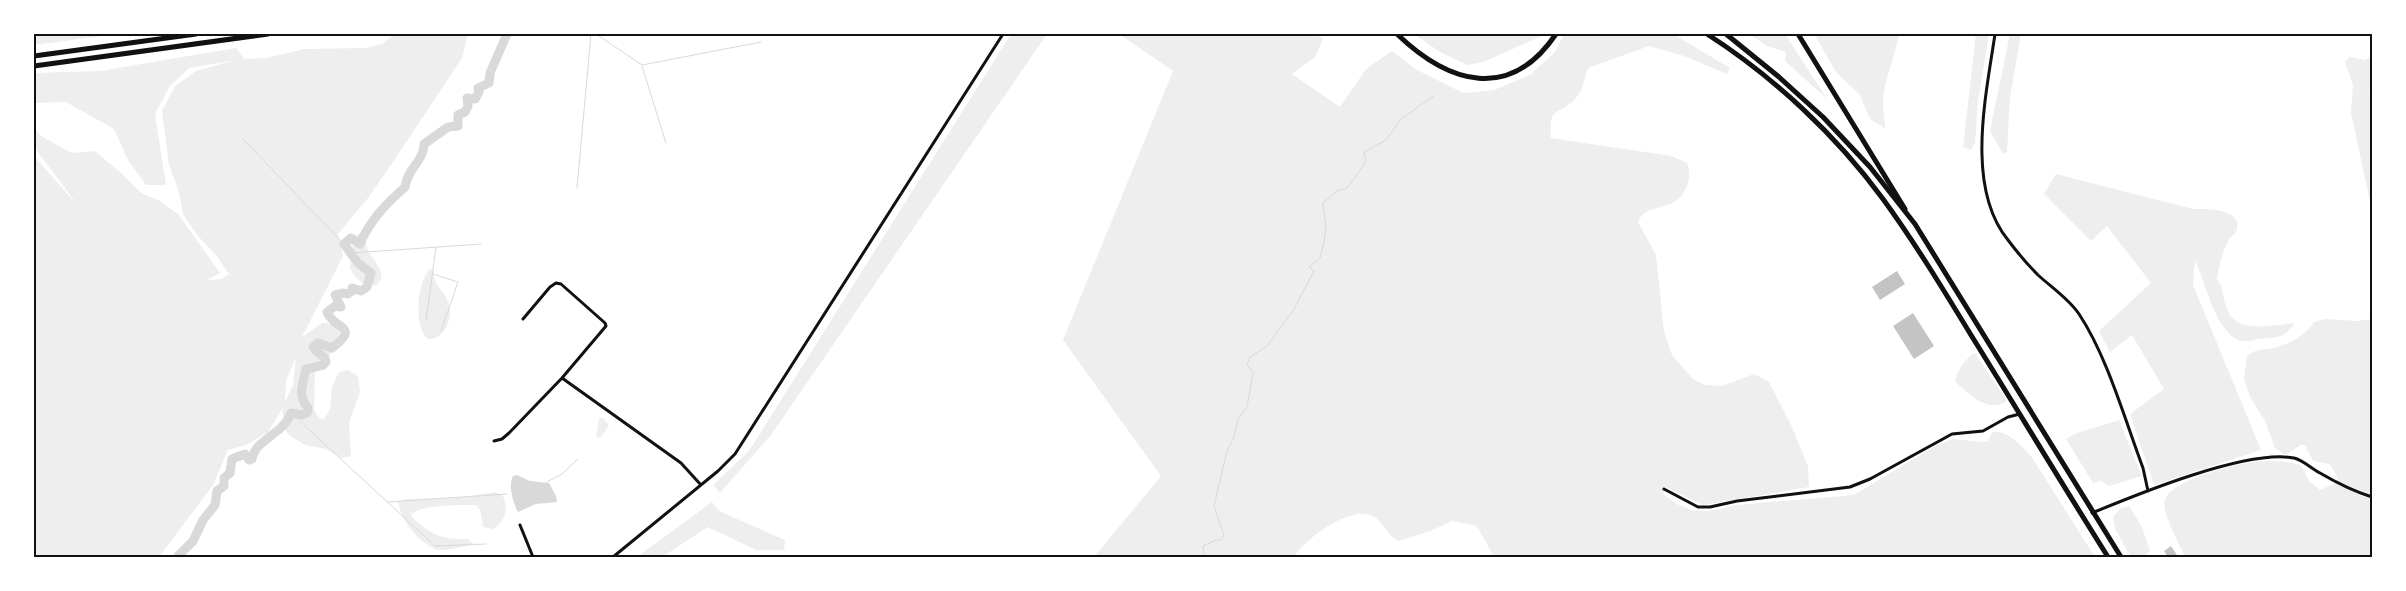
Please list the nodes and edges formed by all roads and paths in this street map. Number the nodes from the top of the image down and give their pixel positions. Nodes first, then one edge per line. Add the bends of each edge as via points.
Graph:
1 (196, 34) edge
2 (268, 34) edge
3 (1003, 34) edge
4 (1397, 34) edge
5 (1556, 34) edge
6 (1707, 34) edge
7 (1726, 34) edge
8 (1798, 34) edge
9 (1996, 34) edge
10 (34, 56) edge
11 (34, 66) edge
12 (1915, 224) junction
13 (522, 320) dead end
14 (562, 378) junction
15 (2020, 414) junction
16 (494, 441) dead end
17 (701, 486) junction
18 (1664, 489) dead end
19 (2148, 491) junction
20 (2372, 497) edge
21 (2092, 513) junction
22 (520, 525) dead end
23 (533, 557) edge
24 (613, 557) edge
25 (2108, 557) edge
26 (2121, 557) edge

1 - 10 main road
2 - 11 main road
3 - 17 street via 735,454
4 - 5 main road via 1445,70 1485,78 1504,76 1522,68 1543,51
6 - 15 main road via 1765,77 1812,119 1866,178 1904,230
7 - 12 main road via 1779,76 1823,117 1870,167
8 - 12 main road
9 - 19 street via 1984,110 1983,167 1989,207 2006,238 2035,272 2078,312 2091,334 2143,468
12 - 21 main road
13 - 14 street via 556,283 605,323 604,330
14 - 16 street via 509,433
14 - 17 street via 681,463
15 - 18 street via 1983,431 1952,434 1850,487 1710,507 1698,507
15 - 25 main road
17 - 24 street
19 - 20 street via 2216,469 2270,457 2295,458 2350,490
19 - 21 street
21 - 26 main road
22 - 23 street

